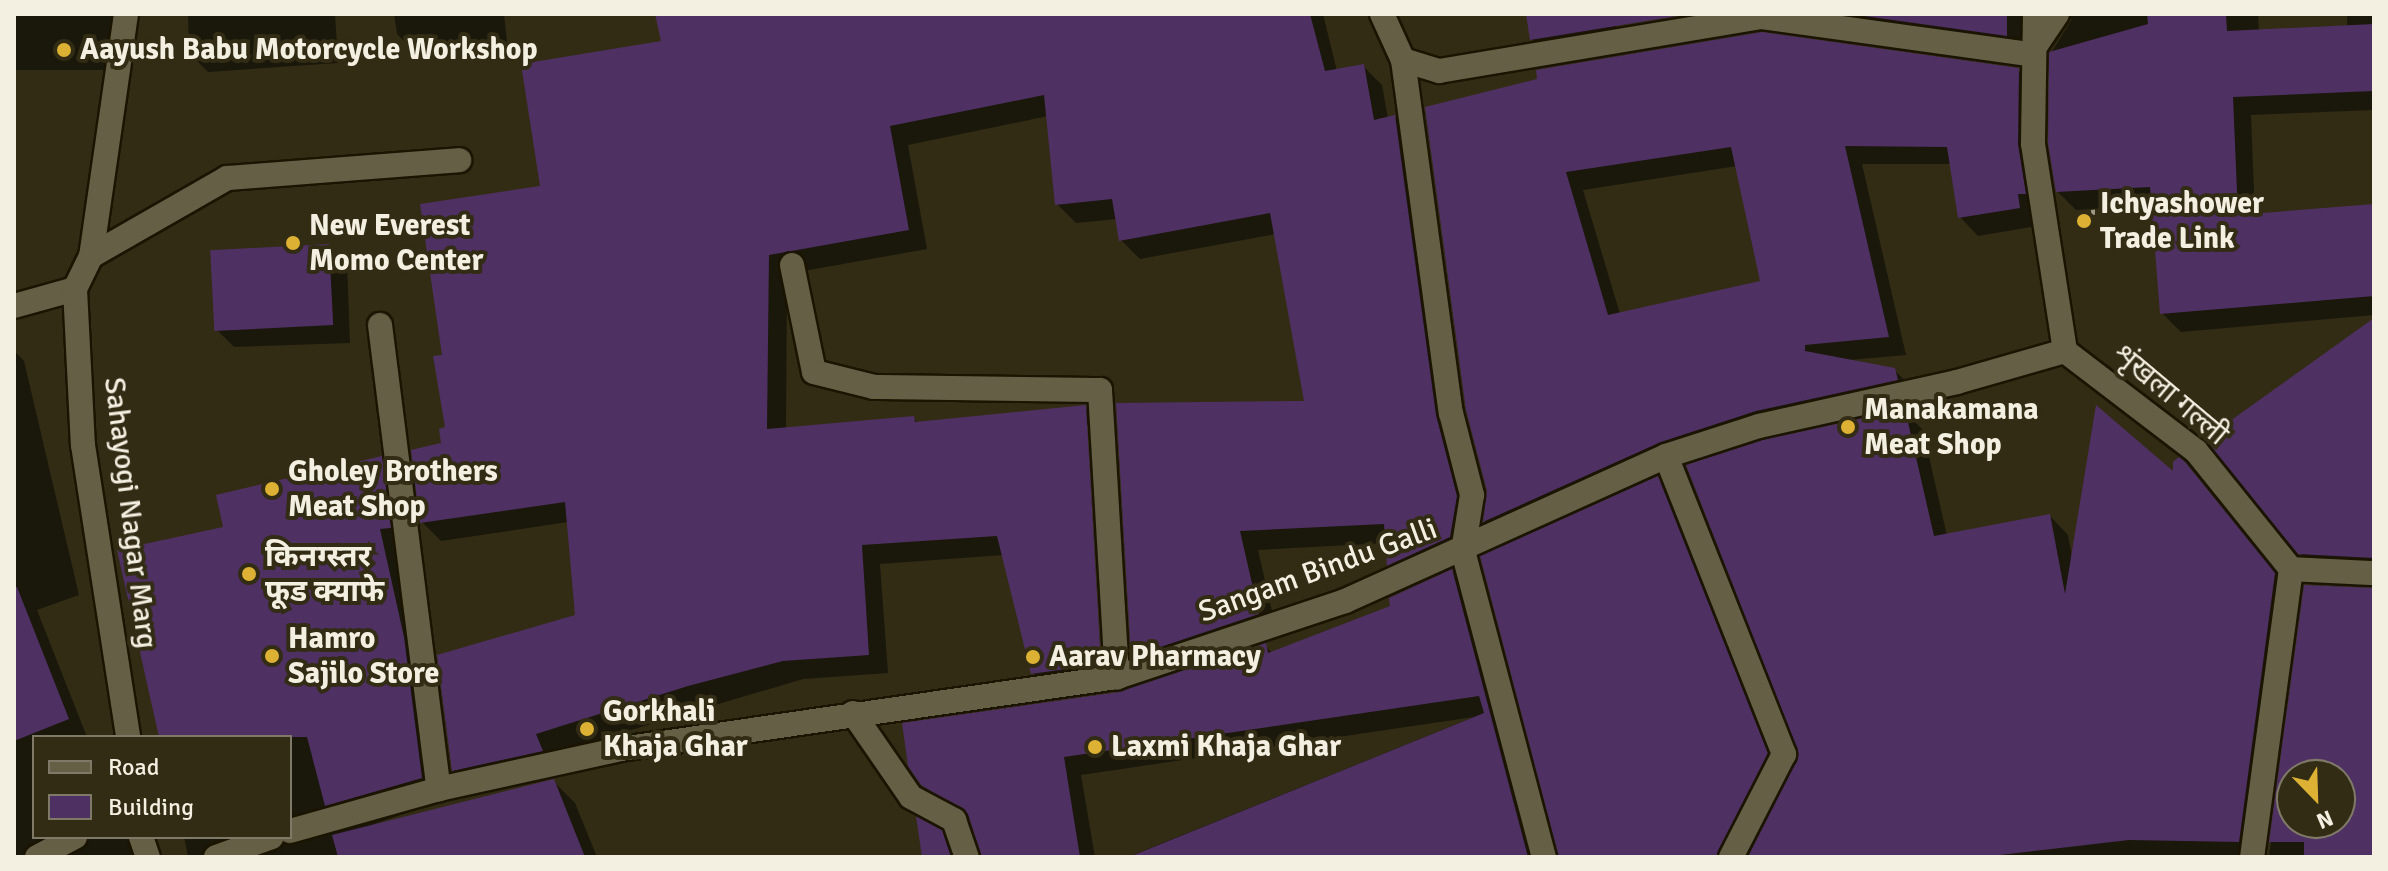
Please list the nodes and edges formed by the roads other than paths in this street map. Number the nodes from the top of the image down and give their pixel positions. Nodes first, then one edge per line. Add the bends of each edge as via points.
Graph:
1 (126, 14) edge
2 (1382, 14) edge
3 (2035, 14) edge
4 (2057, 14) edge
5 (2030, 54) junction
6 (1403, 60) junction
7 (459, 160) dead end
8 (91, 256) junction
9 (792, 265) dead end
10 (75, 289) junction
11 (14, 306) edge
12 (380, 325) dead end
13 (2065, 351) junction
14 (1666, 456) junction
15 (1463, 551) junction
16 (2291, 569) junction
17 (2374, 573) edge
18 (1117, 677) junction
19 (853, 713) junction
20 (128, 735) edge
21 (439, 789) junction
22 (292, 830) edge
23 (71, 839) edge
24 (266, 839) edge
25 (37, 857) edge
26 (216, 857) edge
27 (967, 857) edge
28 (1544, 857) edge
29 (1731, 857) edge
30 (2252, 857) edge

1 - 8 street, Sahayogi Nagar Marg
2 - 6 street
3 - 5 street, शृंखला गल्ली
4 - 5 street
5 - 6 street via 1762,17 1439,71
5 - 13 street, शृंखला गल्ली via 2033,144
6 - 15 street via 1451,413 1472,495
7 - 8 street via 227,178
8 - 10 street, Sahayogi Nagar Marg
9 - 18 street via 814,372 874,387 1100,390
10 - 11 street
10 - 20 street, Sahayogi Nagar Marg via 83,445
12 - 21 street
13 - 14 street, Sangam Bindu Galli via 1957,382 1759,426
13 - 16 street, शृंखला गल्ली via 2196,451
14 - 15 street, Sangam Bindu Galli
14 - 29 street via 1784,754
15 - 18 street, Sangam Bindu Galli via 1345,601
15 - 28 street
16 - 17 street
16 - 30 street
18 - 19 street, Sangam Bindu Galli
19 - 21 street, Sangam Bindu Galli via 621,749
19 - 27 street via 911,797 954,820
21 - 22 street, Sangam Bindu Galli
23 - 25 street
24 - 26 street

